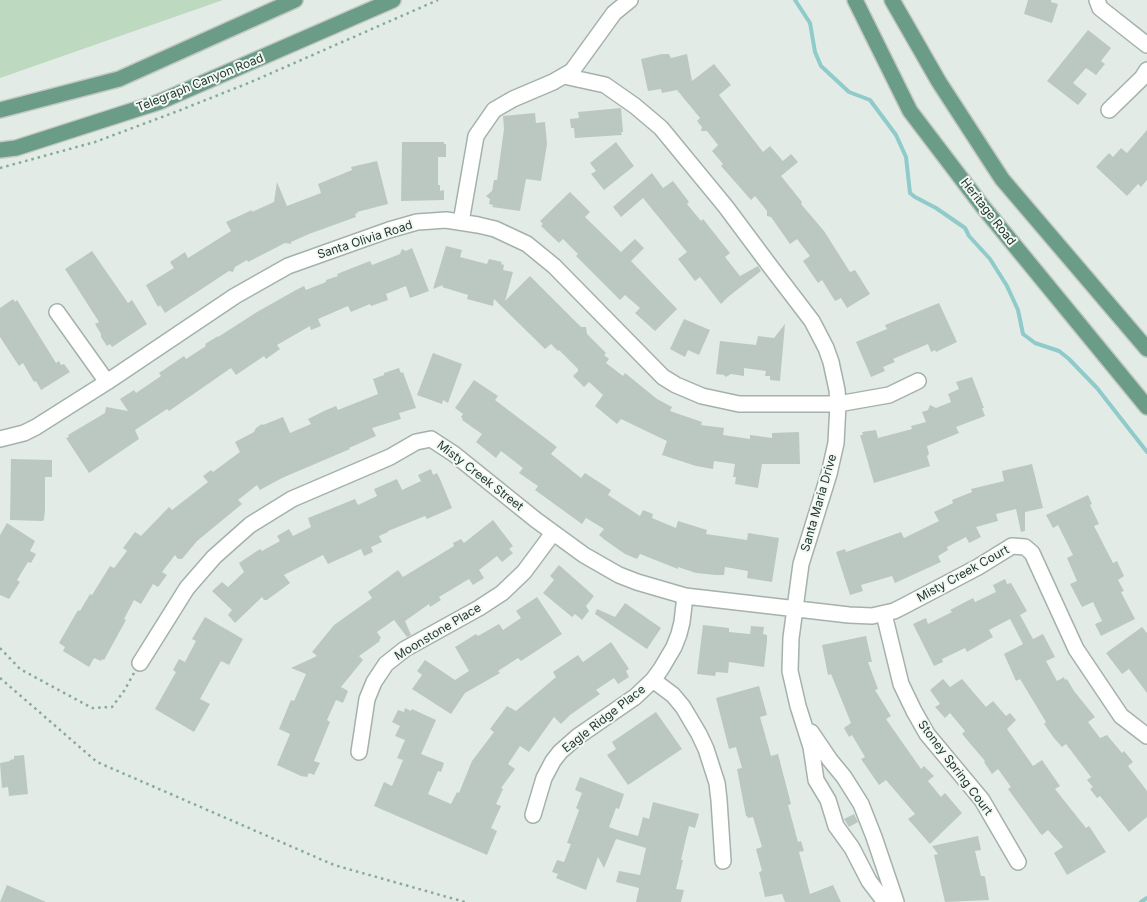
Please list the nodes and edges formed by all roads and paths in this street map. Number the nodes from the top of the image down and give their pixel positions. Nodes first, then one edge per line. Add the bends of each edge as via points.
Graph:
1 (295, 0) edge
2 (394, 0) edge
3 (630, 0) edge
4 (855, 0) edge
5 (892, 0) edge
6 (1097, 0) edge
7 (1147, 45) edge
8 (1147, 70) edge
9 (564, 76) junction
10 (0, 110) edge
11 (1110, 110) dead end
12 (0, 150) edge
13 (461, 222) junction
14 (57, 312) dead end
15 (1147, 349) edge
16 (918, 381) dead end
17 (107, 382) junction
18 (838, 404) junction
19 (1147, 407) edge
20 (0, 439) edge
21 (553, 533) junction
22 (685, 596) junction
23 (795, 609) junction
24 (884, 614) junction
25 (0, 648) edge
26 (140, 663) joint
27 (0, 678) edge
28 (653, 680) junction
29 (804, 723) junction
30 (1147, 736) edge
31 (359, 752) dead end
32 (533, 815) dead end
33 (723, 862) dead end
34 (1018, 862) dead end
35 (466, 902) edge
36 (885, 902) edge
37 (896, 902) edge

1 - 10 main road via 120,79
2 - 12 main road, Telegraph Canyon Road via 159,102 16,148
3 - 9 street via 614,13 572,71
4 - 19 main road, Heritage Road via 910,111 983,207
5 - 15 main road via 939,82 1002,179
6 - 7 street via 1100,8
8 - 11 street
9 - 13 street via 494,110 476,136
9 - 18 street, Santa Maria Drive via 605,85 661,128 726,207 812,321 831,362
13 - 17 street, Santa Olivia Road via 403,225 288,266 235,296
13 - 18 street, Santa Olivia Road via 495,229 541,254 663,377 682,388 738,404
14 - 17 street
16 - 18 street, Santa Olivia Road via 889,396
17 - 20 street, Santa Olivia Road via 36,427
18 - 23 street, Santa Maria Drive via 829,474 801,564
21 - 22 street, Misty Creek Street via 619,575
21 - 26 street, Misty Creek Street via 432,439 416,442 390,457 292,499 250,525 214,557 187,588
21 - 31 street, Moonstone Place via 524,572 502,593 404,649 386,664 367,699
22 - 23 street, Misty Creek Street
22 - 28 street, Eagle Ridge Place via 679,634
23 - 24 street, Misty Creek Court via 860,616
23 - 29 street, Santa Maria Drive via 790,638 790,671
24 - 30 street, Misty Creek Court via 978,567 1012,546 1025,547 1032,553 1076,649 1121,716
24 - 34 street, Stoney Spring Court via 901,684 914,711 927,734 982,800
25 - 26 path via 20,669 92,708 112,707
27 - 35 path via 98,762 334,865
28 - 32 street, Eagle Ridge Place via 560,752 544,778
28 - 33 street via 683,707 706,750 719,800
29 - 36 street, Santa Maria Drive via 816,780 828,800 836,826
29 - 37 street, Santa Maria Drive via 861,804

